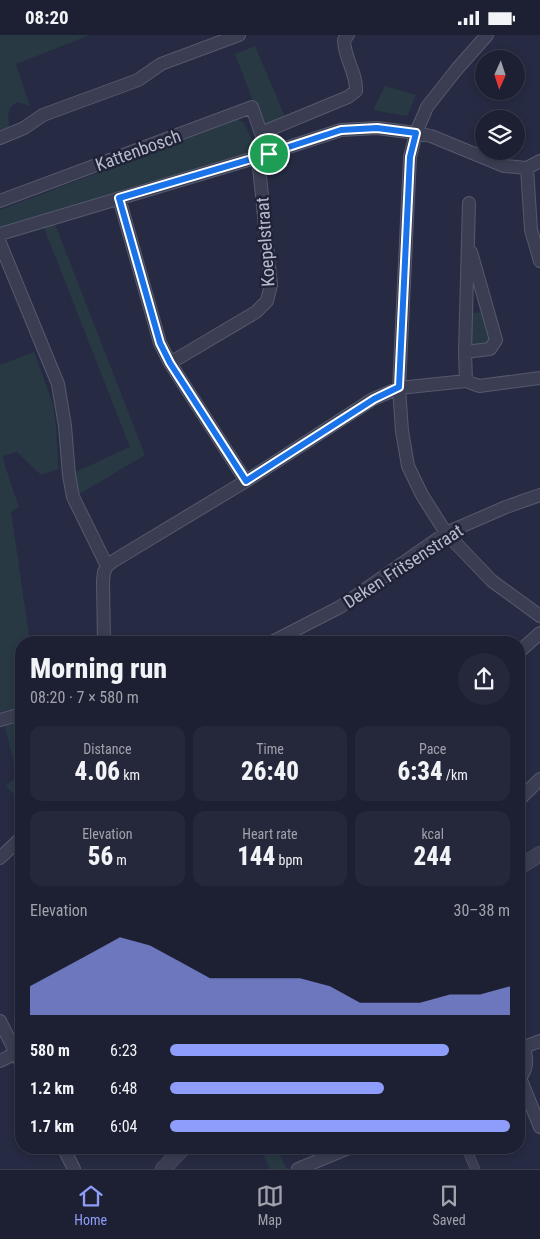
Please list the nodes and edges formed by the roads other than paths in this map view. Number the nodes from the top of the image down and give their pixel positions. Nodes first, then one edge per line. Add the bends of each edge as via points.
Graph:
1 (239, 35) edge
2 (348, 35) edge
3 (487, 35) edge
4 (261, 133) junction
5 (416, 133) junction
6 (0, 138) edge
7 (264, 155) junction
8 (540, 161) edge
9 (527, 168) junction
10 (119, 198) junction
11 (0, 201) edge
12 (469, 203) dead end
13 (0, 234) edge
14 (468, 240) junction
15 (0, 243) edge
16 (540, 261) edge
17 (465, 352) junction
18 (170, 363) junction
19 (540, 379) edge
20 (466, 381) junction
21 (399, 387) junction
22 (246, 481) junction
23 (540, 495) edge
24 (446, 533) junction
25 (107, 566) junction
26 (540, 615) edge
27 (540, 633) edge
28 (104, 636) edge
29 (284, 636) edge
30 (525, 647) edge
31 (15, 716) edge
32 (0, 720) edge
33 (540, 779) edge
34 (525, 794) edge
35 (15, 844) edge
36 (540, 853) edge
37 (0, 858) edge
38 (525, 863) edge
39 (0, 1021) edge
40 (540, 1041) edge
41 (525, 1043) edge
42 (15, 1050) edge
43 (525, 1055) edge
44 (15, 1059) edge
45 (0, 1061) edge
46 (525, 1070) edge
47 (525, 1090) edge
48 (540, 1127) edge
49 (66, 1154) edge
50 (177, 1154) edge
51 (334, 1154) edge
52 (469, 1154) edge
53 (74, 1169) edge
54 (163, 1169) edge
55 (298, 1169) edge
56 (475, 1169) edge

1 - 6 street via 161,64 138,80 43,115 24,128
2 - 4 street via 344,40 344,50 356,81 356,91
3 - 5 street via 427,107
4 - 7 street, Kattenbosch
4 - 11 street, Kattenbosch via 252,107
5 - 7 street via 377,128 341,130
5 - 9 street via 504,166
5 - 21 street via 410,157
7 - 10 street
7 - 18 street, Koepelstraat via 271,285 267,301 256,312
8 - 9 street
9 - 16 street via 531,230
10 - 13 street
10 - 18 street via 160,343
12 - 14 street
14 - 17 street
14 - 17 street via 496,340 490,349
15 - 25 street via 58,384 72,497
17 - 20 street
18 - 22 street
19 - 20 street via 479,386
20 - 21 street
21 - 22 street via 374,399
21 - 24 street via 408,466
22 - 25 street
23 - 24 street, Deken Fritsenstraat
24 - 26 street via 492,581
24 - 29 street, Deken Fritsenstraat via 340,607
25 - 28 street via 103,581
27 - 30 street
31 - 32 street
33 - 34 street
35 - 37 street
36 - 38 street
39 - 42 street
40 - 41 street
43 - 46 street
44 - 45 street
47 - 48 street
49 - 53 street
50 - 54 street
51 - 55 street
52 - 56 street

